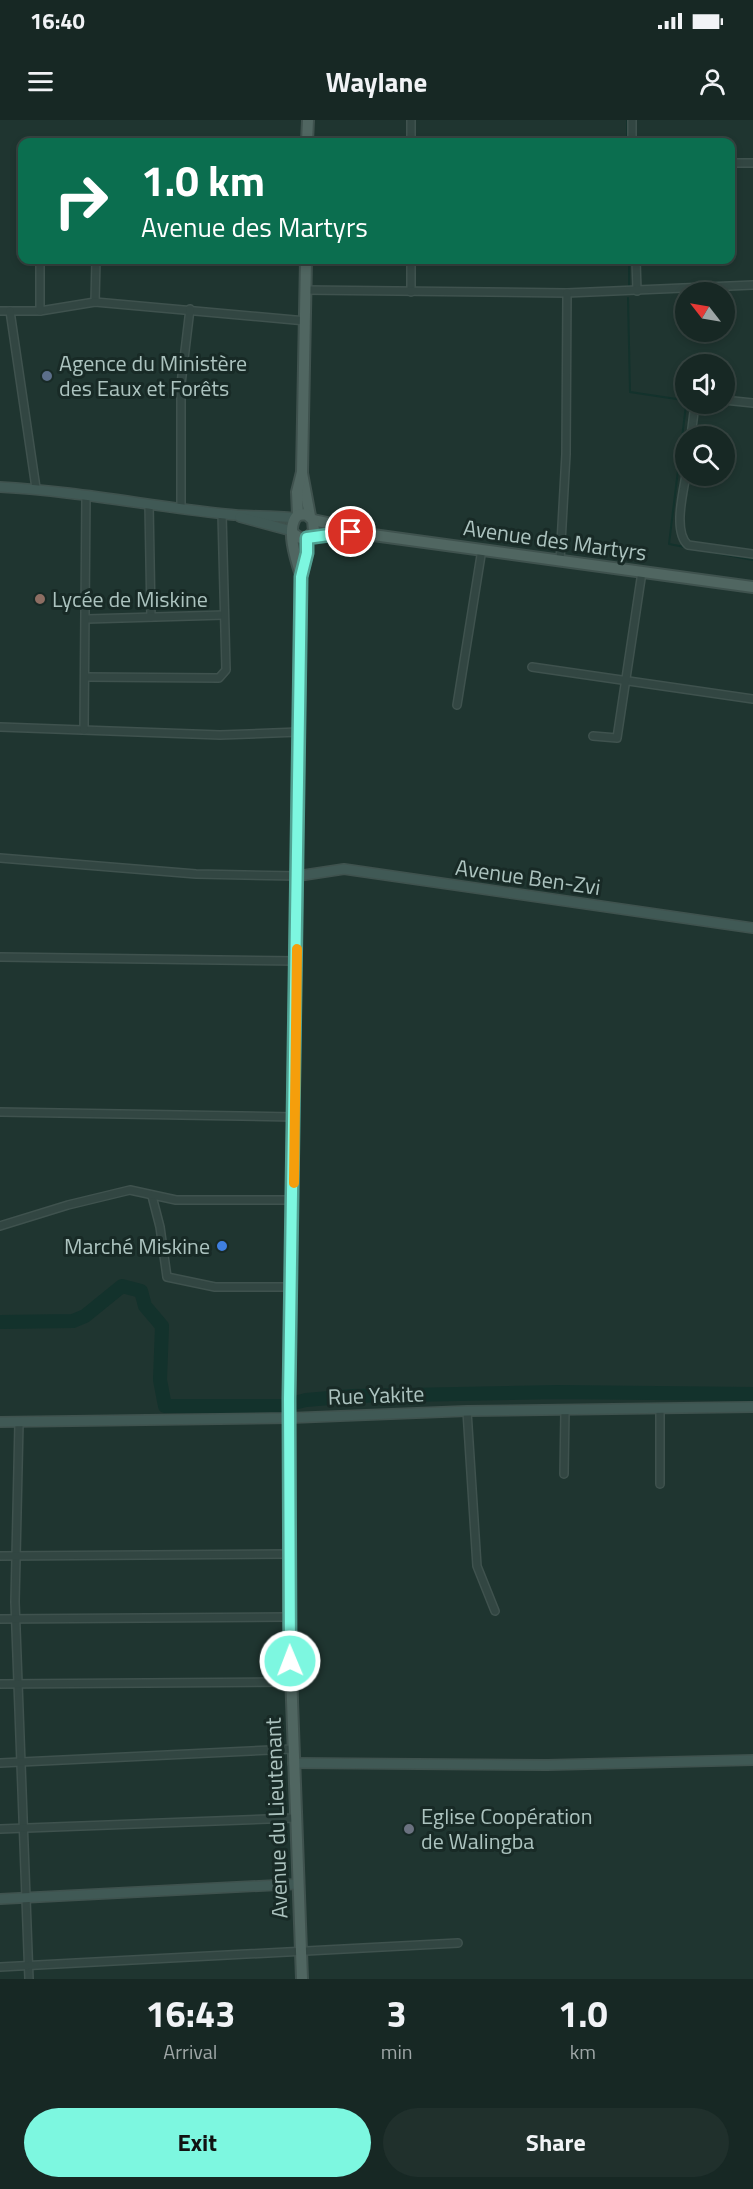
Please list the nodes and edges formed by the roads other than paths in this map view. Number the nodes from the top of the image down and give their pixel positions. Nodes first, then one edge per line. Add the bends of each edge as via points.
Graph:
1 (308, 120) edge
2 (411, 120) edge
3 (632, 120) edge
4 (308, 138) edge
5 (411, 138) edge
6 (632, 138) edge
7 (735, 163) edge
8 (753, 163) edge
9 (40, 264) edge
10 (96, 264) edge
11 (306, 264) edge
12 (411, 264) edge
13 (636, 264) edge
14 (753, 285) edge
15 (305, 290) junction
16 (637, 291) junction
17 (411, 292) junction
18 (567, 293) junction
19 (95, 302) junction
20 (190, 309) junction
21 (0, 311) edge
22 (10, 311) junction
23 (40, 312) junction
24 (306, 321) junction
25 (735, 401) edge
26 (753, 403) edge
27 (302, 472) junction
28 (0, 486) edge
29 (685, 486) edge
30 (36, 488) junction
31 (86, 495) junction
32 (149, 504) junction
33 (181, 508) junction
34 (222, 514) junction
35 (235, 515) junction
36 (296, 516) junction
37 (312, 518) junction
38 (351, 532) junction
39 (293, 533) junction
40 (309, 537) junction
41 (482, 549) junction
42 (753, 554) edge
43 (560, 561) junction
44 (642, 572) junction
45 (301, 575) junction
46 (753, 587) edge
47 (224, 615) junction
48 (151, 617) junction
49 (87, 619) junction
50 (532, 668) dead end
51 (86, 677) junction
52 (626, 683) junction
53 (753, 699) edge
54 (457, 705) dead end
55 (0, 727) edge
56 (84, 730) junction
57 (299, 732) junction
58 (594, 736) dead end
59 (0, 858) edge
60 (298, 876) junction
61 (753, 928) edge
62 (0, 957) edge
63 (297, 961) junction
64 (0, 1112) edge
65 (295, 1117) junction
66 (152, 1196) junction
67 (293, 1200) junction
68 (0, 1226) edge
69 (292, 1287) junction
70 (753, 1407) edge
71 (660, 1408) junction
72 (467, 1411) junction
73 (565, 1411) junction
74 (290, 1416) junction
75 (0, 1422) edge
76 (20, 1423) junction
77 (564, 1474) dead end
78 (660, 1484) dead end
79 (290, 1554) junction
80 (0, 1556) edge
81 (15, 1557) junction
82 (495, 1611) dead end
83 (290, 1617) junction
84 (0, 1619) edge
85 (16, 1619) junction
86 (291, 1682) junction
87 (0, 1684) edge
88 (19, 1684) junction
89 (293, 1749) junction
90 (753, 1760) edge
91 (22, 1762) junction
92 (0, 1763) edge
93 (293, 1763) junction
94 (296, 1818) junction
95 (24, 1827) junction
96 (0, 1829) edge
97 (298, 1884) junction
98 (27, 1898) junction
99 (0, 1899) edge
100 (459, 1943) dead end
101 (300, 1951) junction
102 (0, 1967) edge
103 (28, 1968) junction
104 (29, 1979) edge
105 (302, 1979) edge

1 - 4 main road
2 - 5 street
3 - 6 street
7 - 8 street
9 - 23 street
10 - 19 street
11 - 15 main road
12 - 17 street
13 - 16 street
14 - 16 street
15 - 17 street
15 - 24 main road
16 - 18 street
17 - 18 street
18 - 43 street via 566,454
19 - 20 street
19 - 23 street
20 - 24 street
20 - 33 street via 181,384
21 - 22 street
22 - 23 street
22 - 30 street
24 - 27 main road
25 - 26 street
27 - 36 main road
27 - 37 main road
28 - 30 street
29 - 42 street via 680,530 683,541 688,545
30 - 31 street
31 - 32 street
31 - 49 street
32 - 33 street
32 - 48 street
33 - 34 street
34 - 35 street
34 - 47 street
35 - 36 street
35 - 39 street
36 - 37 main road, Avenue des Martyrs
36 - 39 main road, Avenue du Lieutenant
37 - 38 main road, Avenue des Martyrs
37 - 40 main road, Avenue du Lieutenant via 315,525
38 - 40 main road, Avenue des Martyrs
38 - 41 main road, Avenue des Martyrs
39 - 40 main road, Avenue des Martyrs
39 - 45 main road, Avenue du Lieutenant
40 - 45 main road, Avenue du Lieutenant
41 - 43 main road, Avenue des Martyrs
41 - 54 street
43 - 44 main road, Avenue des Martyrs
44 - 46 main road, Avenue des Martyrs
44 - 52 street
45 - 57 main road, Avenue du Lieutenant
47 - 48 street
47 - 51 street via 226,670 219,678
48 - 49 street
49 - 51 street
50 - 52 street
51 - 56 street
52 - 53 street
52 - 58 street via 617,738
55 - 56 street
56 - 57 street via 220,735
57 - 60 main road, Avenue du Lieutenant
59 - 60 street via 196,874
60 - 61 street, Avenue Ben-Zvi via 344,868
60 - 63 main road, Avenue du Lieutenant
62 - 63 street
63 - 65 main road, Avenue du Lieutenant
64 - 65 street
65 - 67 main road, Avenue du Lieutenant
66 - 67 street via 176,1200
66 - 68 street via 120,1191
66 - 69 street via 167,1277 215,1287
67 - 69 main road, Avenue du Lieutenant
69 - 74 main road, Avenue du Lieutenant
70 - 71 street, Rue Yakite
71 - 73 street, Rue Yakite
71 - 78 street
72 - 73 street, Rue Yakite
72 - 74 street, Rue Yakite
72 - 82 street via 477,1566
73 - 77 street
74 - 76 street, Rue Yakite
74 - 79 main road, Avenue du Lieutenant
75 - 76 street, Rue Yakite
76 - 81 street
79 - 81 street
79 - 83 main road, Avenue du Lieutenant
80 - 81 street
81 - 85 street
83 - 85 street
83 - 86 main road, Avenue du Lieutenant
84 - 85 street
85 - 88 street
86 - 88 street
86 - 89 main road, Avenue du Lieutenant
87 - 88 street
88 - 91 street
89 - 91 street
89 - 93 main road, Avenue du Lieutenant
90 - 93 street via 547,1765
91 - 92 street
91 - 95 street
93 - 94 main road, Avenue du Lieutenant
94 - 95 street
94 - 97 main road, Avenue du Lieutenant
95 - 96 street
95 - 98 street
97 - 98 street
97 - 101 main road, Avenue du Lieutenant
98 - 99 street
98 - 103 street
100 - 101 street
101 - 103 street
101 - 105 main road, Avenue du Lieutenant
102 - 103 street
103 - 104 street

